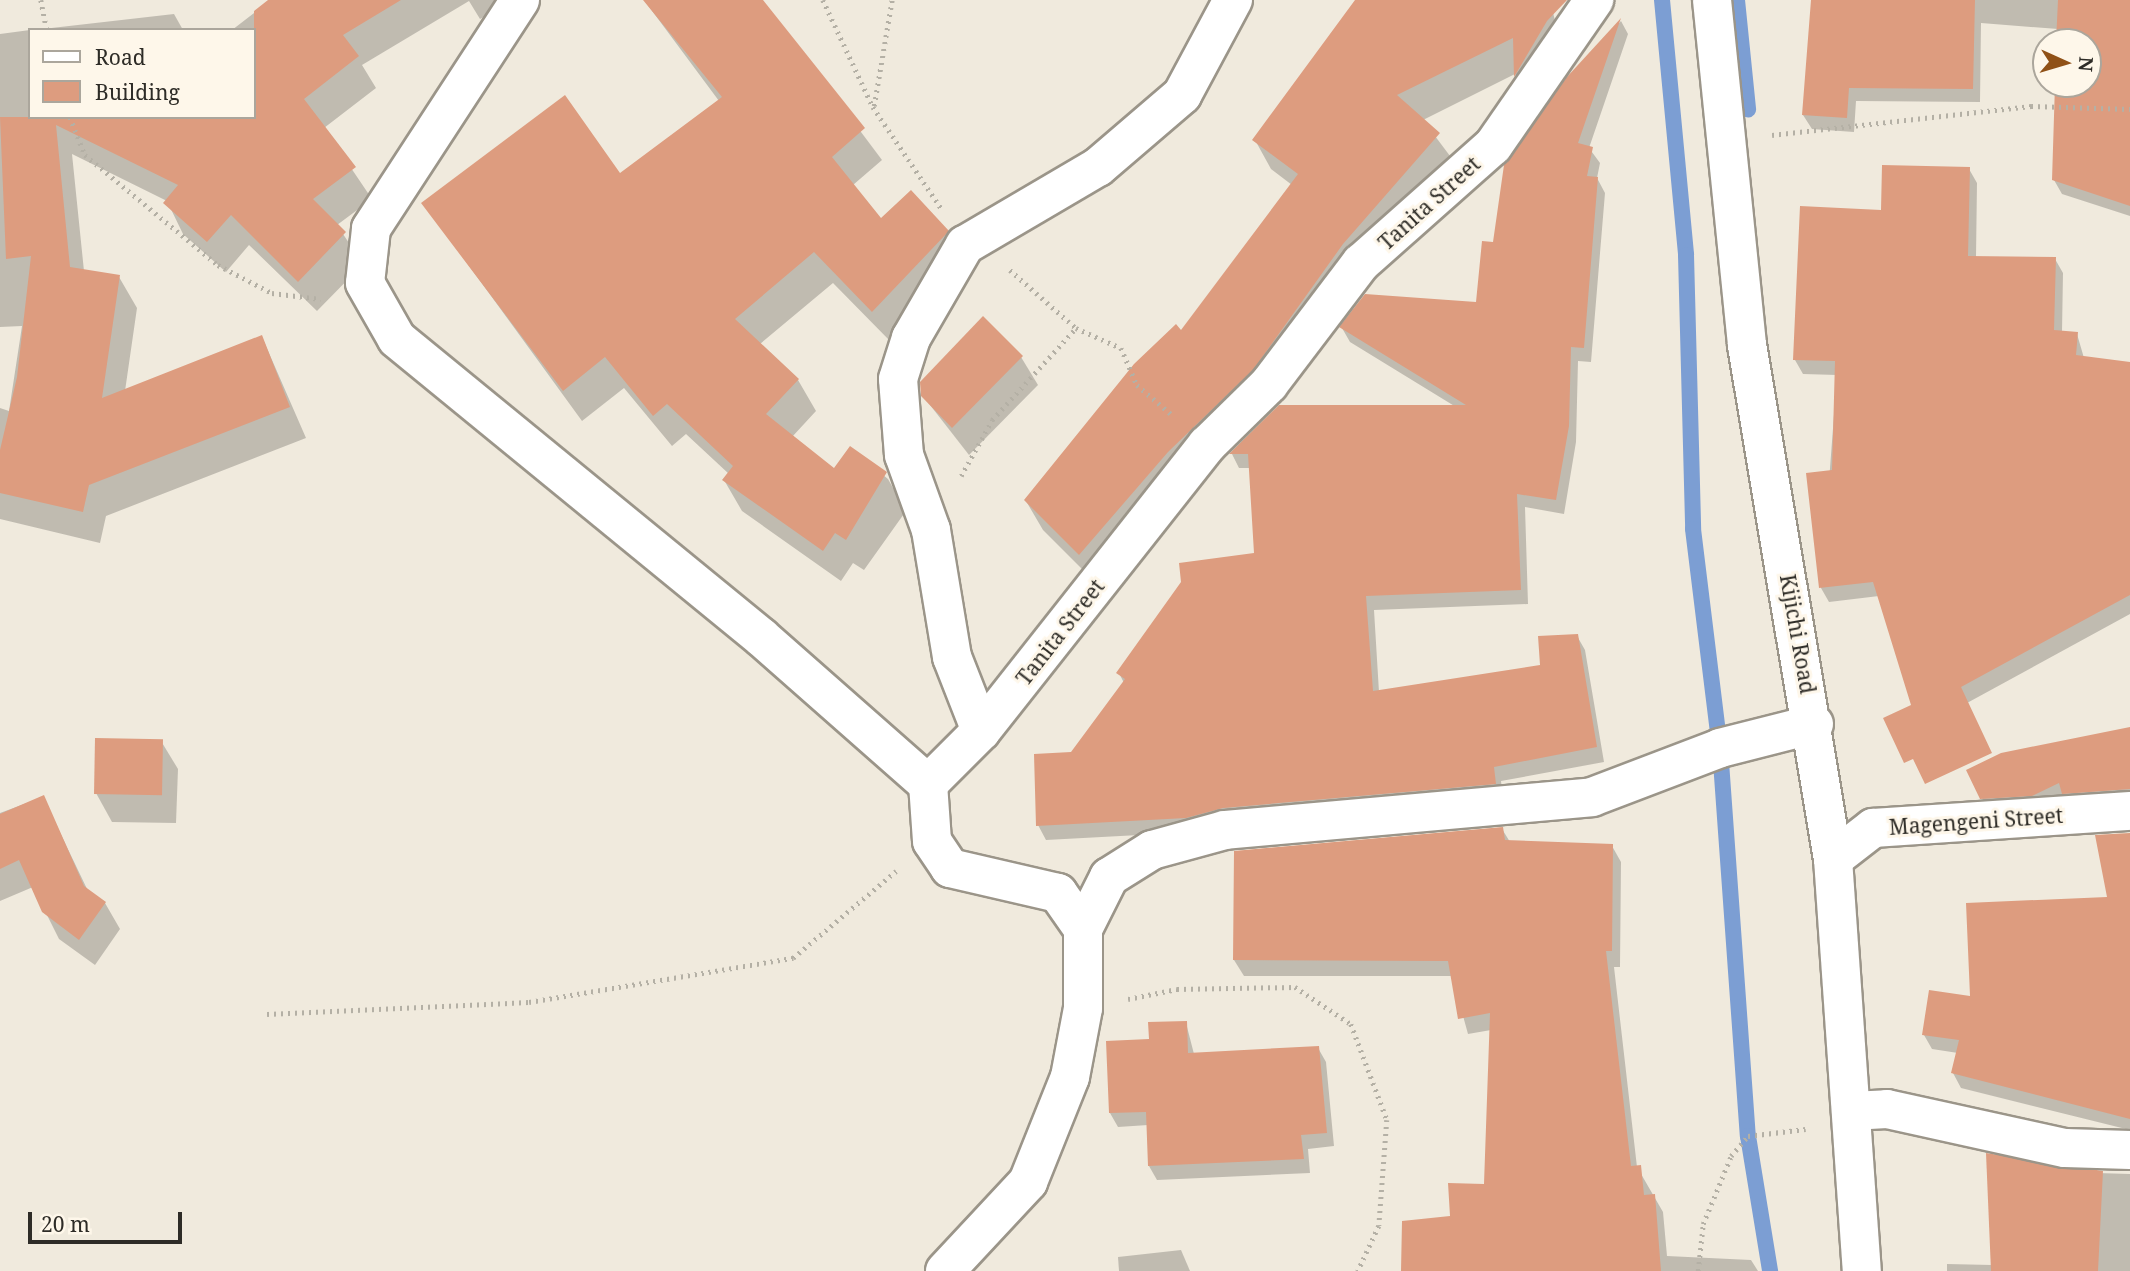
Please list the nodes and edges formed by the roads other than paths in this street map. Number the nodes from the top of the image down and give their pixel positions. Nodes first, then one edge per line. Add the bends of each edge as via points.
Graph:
1 (520, 0) edge
2 (1233, 0) edge
3 (1594, 0) edge
4 (1712, 0) edge
5 (1814, 724) junction
6 (981, 731) junction
7 (928, 784) junction
8 (2130, 811) edge
9 (1833, 859) junction
10 (1083, 929) junction
11 (1852, 1118) junction
12 (2130, 1150) edge
13 (945, 1271) edge
14 (1862, 1271) edge

1 - 7 street via 371,229 365,283 397,340 761,637
2 - 6 street via 1182,95 1098,167 965,245 911,338 898,379 904,455 932,530 952,657
3 - 6 street, Tanita Street via 1493,146 1361,263 1269,384 1207,445
4 - 5 street, Kijichi Road via 1747,345
5 - 9 street, Kijichi Road
5 - 10 street via 1720,748 1592,797 1225,830 1152,850 1109,877
6 - 7 street, Tanita Street
7 - 10 street via 932,841 950,868 1059,893
8 - 9 street, Magengeni Street via 1873,828
9 - 11 street, Kijichi Road
10 - 13 street via 1083,1008 1070,1077 1028,1182
11 - 12 street via 1887,1109 2065,1148
11 - 14 street, Kijichi Road

